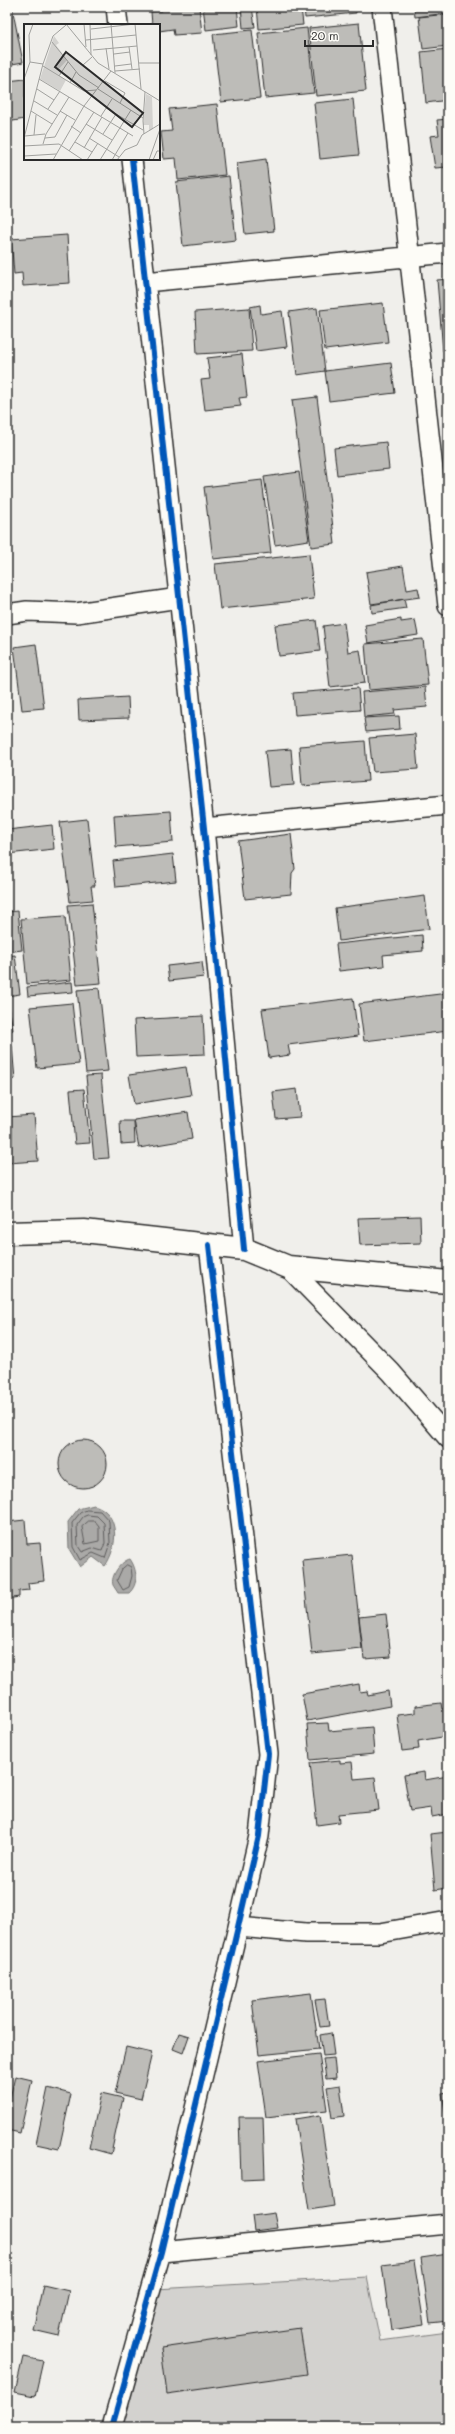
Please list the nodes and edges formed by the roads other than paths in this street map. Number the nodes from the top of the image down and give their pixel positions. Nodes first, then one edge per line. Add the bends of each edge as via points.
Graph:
1 (116, 7) edge
2 (382, 7) edge
3 (118, 24) edge
4 (132, 160) edge
5 (448, 252) edge
6 (409, 257) junction
7 (145, 282) junction
8 (443, 519) edge
9 (179, 598) junction
10 (448, 606) edge
11 (7, 614) edge
12 (448, 805) edge
13 (204, 828) junction
14 (7, 1233) edge
15 (208, 1245) junction
16 (244, 1249) junction
17 (288, 1267) junction
18 (448, 1282) edge
19 (448, 1438) edge
20 (448, 1921) edge
21 (238, 1928) junction
22 (448, 2224) edge
23 (161, 2252) junction
24 (112, 2427) edge

1 - 3 street
2 - 6 street
4 - 7 street
5 - 6 street
6 - 7 street
6 - 8 street
7 - 9 street
8 - 10 street
9 - 11 street via 76,613 27,611
9 - 13 street
12 - 13 street
13 - 16 street
14 - 15 street via 84,1231
15 - 16 street
15 - 21 street via 268,1754 259,1836
16 - 17 street
17 - 18 street
17 - 19 street via 391,1372
20 - 21 street via 380,1933 306,1933
21 - 23 street
22 - 23 street
23 - 24 street

